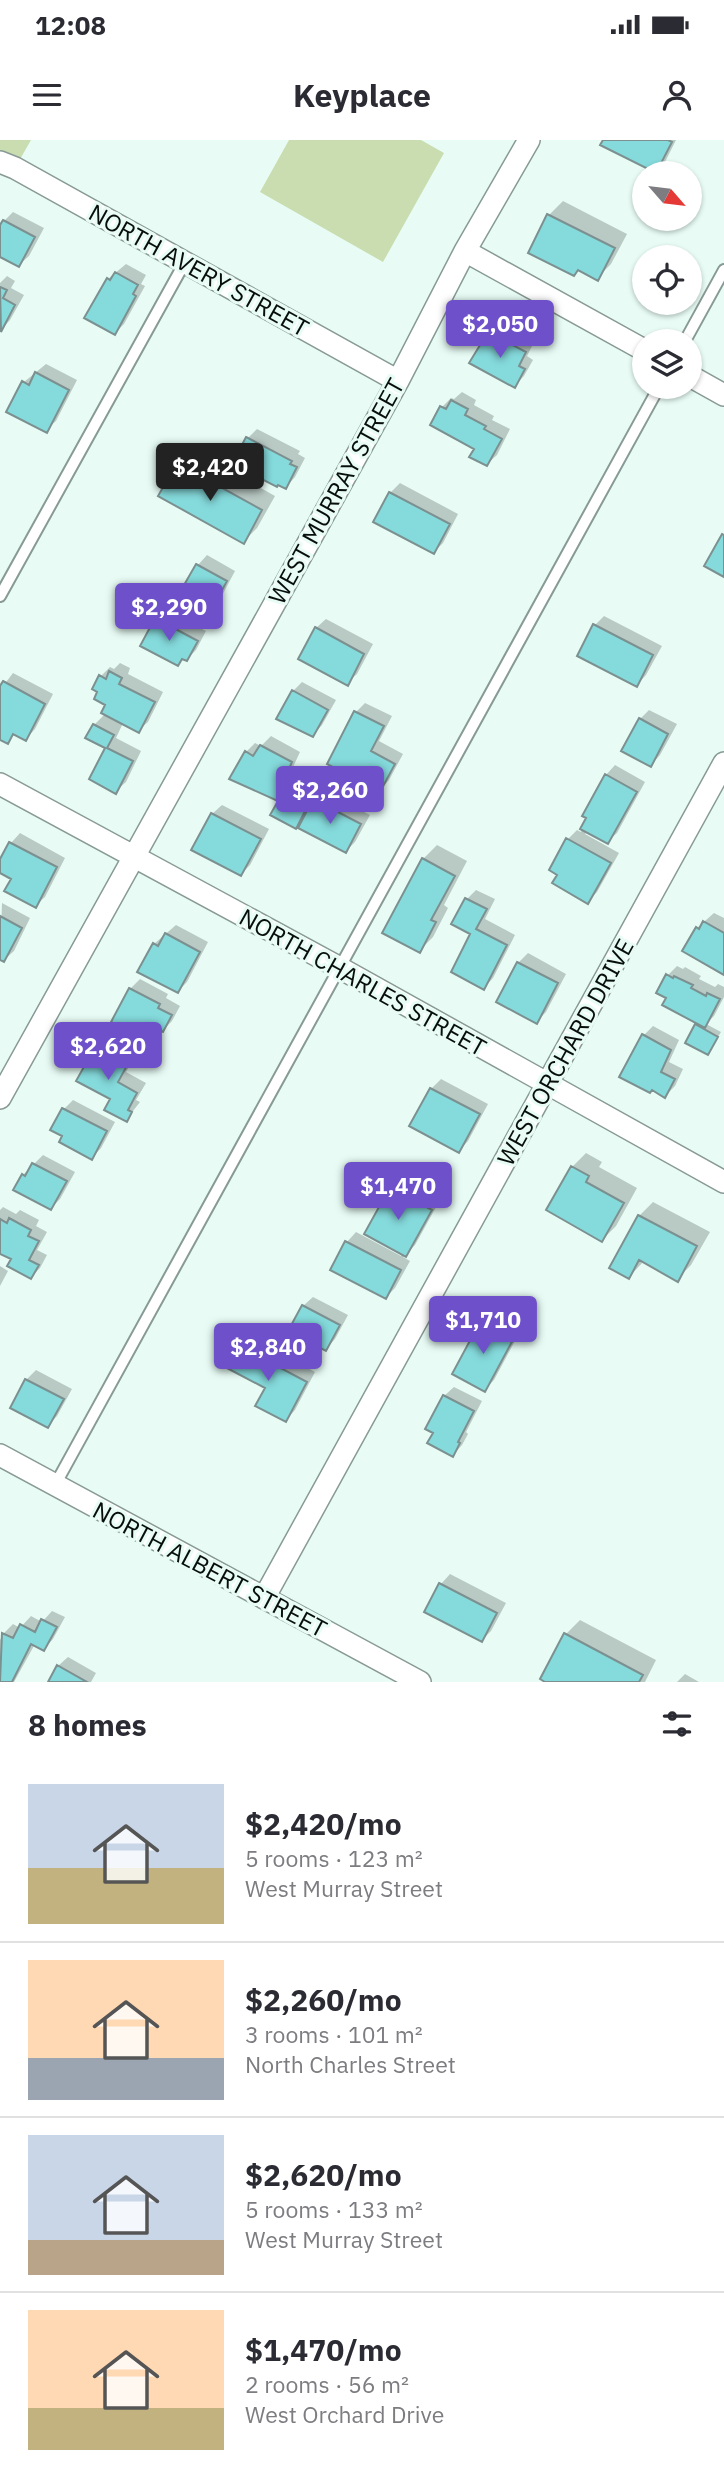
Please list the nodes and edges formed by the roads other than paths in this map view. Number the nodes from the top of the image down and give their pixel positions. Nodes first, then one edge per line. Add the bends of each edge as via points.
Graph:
1 (529, 140) edge
2 (0, 162) edge
3 (465, 251) junction
4 (185, 262) junction
5 (724, 270) edge
6 (692, 329) edge
7 (632, 343) edge
8 (398, 381) junction
9 (702, 383) edge
10 (724, 395) edge
11 (652, 399) edge
12 (0, 596) edge
13 (724, 763) edge
14 (0, 784) edge
15 (134, 857) junction
16 (340, 968) junction
17 (548, 1083) junction
18 (0, 1098) edge
19 (724, 1182) edge
20 (0, 1455) edge
21 (55, 1485) junction
22 (264, 1598) junction
23 (420, 1682) edge

1 - 3 street, WEST MURRAY STREET
2 - 4 street, NORTH AVERY STREET
3 - 7 street
3 - 8 street, WEST MURRAY STREET
4 - 8 street, NORTH AVERY STREET
4 - 12 lane
5 - 6 lane
8 - 15 street, WEST MURRAY STREET
9 - 10 street
11 - 16 lane
13 - 17 street, WEST ORCHARD DRIVE
14 - 15 street, NORTH CHARLES STREET
15 - 16 street, NORTH CHARLES STREET
15 - 18 street, WEST MURRAY STREET
16 - 17 street, NORTH CHARLES STREET
16 - 21 lane
17 - 19 street, NORTH CHARLES STREET
17 - 22 street, WEST ORCHARD DRIVE
20 - 21 street, NORTH ALBERT STREET
21 - 22 street, NORTH ALBERT STREET
22 - 23 street, NORTH ALBERT STREET

